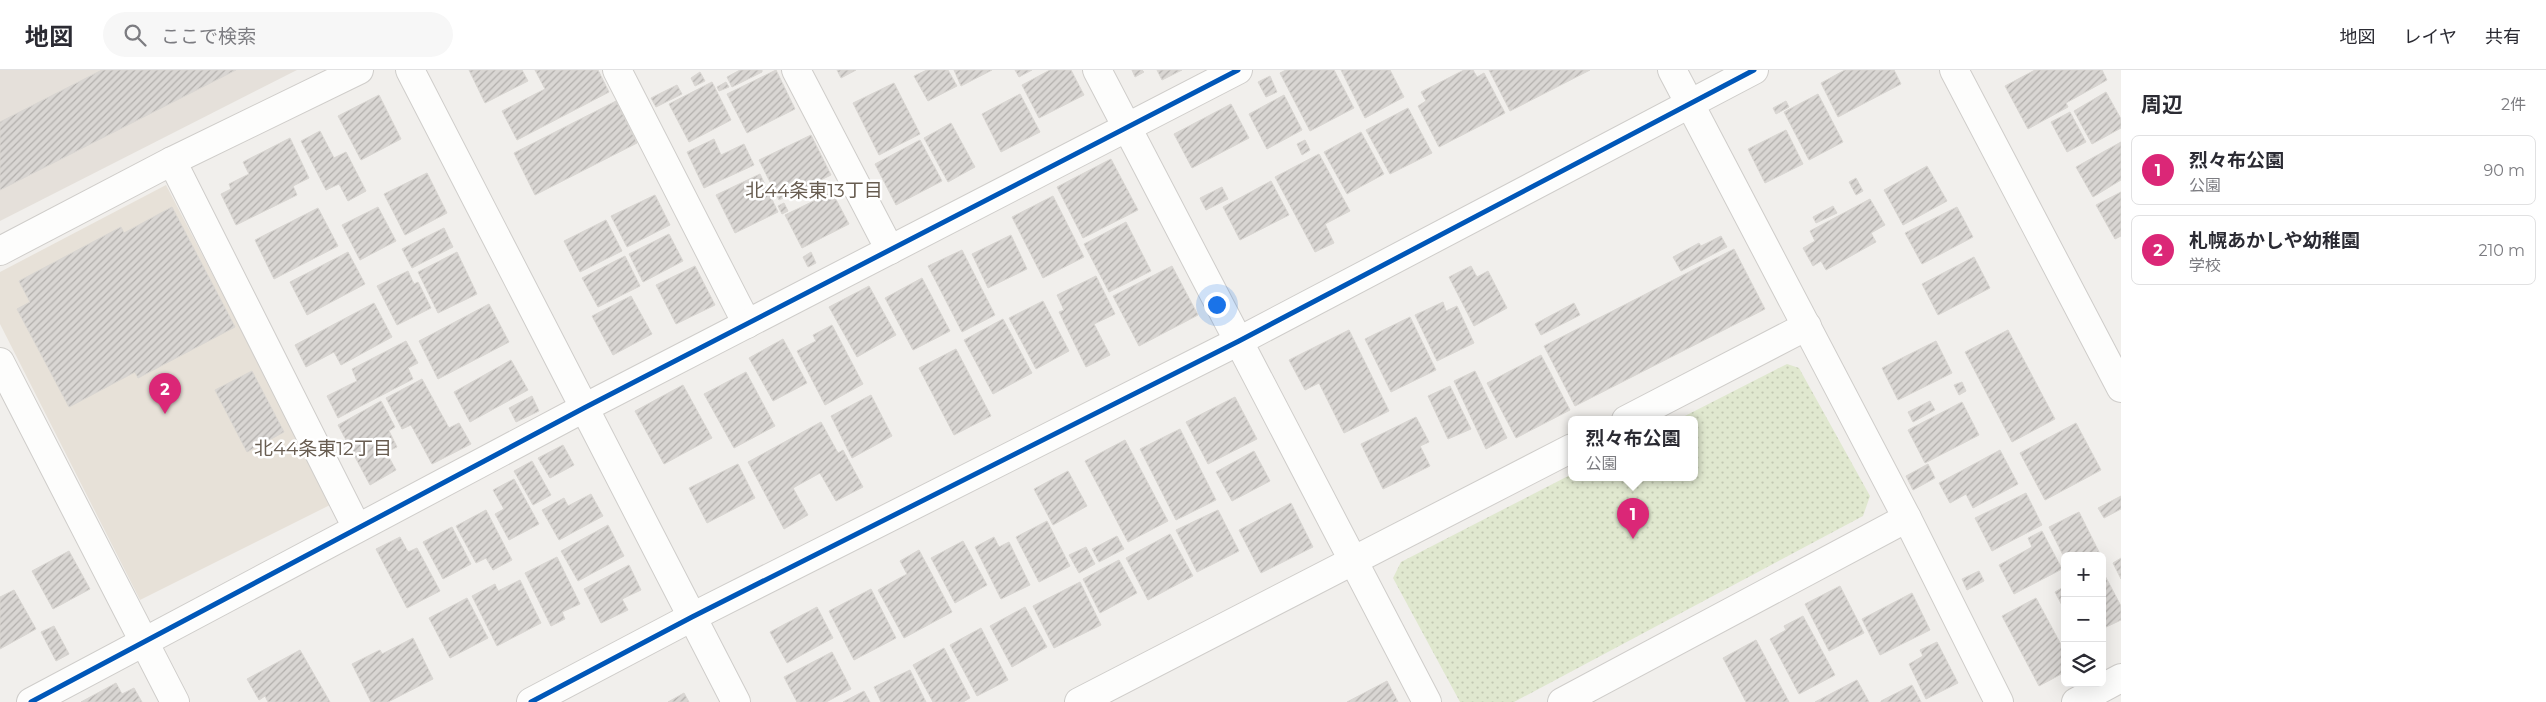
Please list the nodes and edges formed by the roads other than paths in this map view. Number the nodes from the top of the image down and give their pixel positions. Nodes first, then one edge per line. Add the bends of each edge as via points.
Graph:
1 (359, 70) edge
2 (410, 70) edge
3 (617, 70) edge
4 (796, 70) edge
5 (1097, 70) edge
6 (1238, 70) edge
7 (1672, 70) edge
8 (1754, 70) edge
9 (1954, 70) edge
10 (1690, 104) junction
11 (1126, 128) junction
12 (172, 161) junction
13 (890, 250) junction
14 (0, 251) edge
15 (748, 324) junction
16 (1808, 326) junction
17 (1240, 341) junction
18 (0, 362) edge
19 (2121, 388) edge
20 (584, 408) junction
21 (1634, 416) edge
22 (1568, 450) edge
23 (1907, 518) junction
24 (357, 528) junction
25 (1354, 561) junction
26 (692, 617) junction
27 (144, 642) junction
28 (2121, 678) edge
29 (31, 702) edge
30 (175, 702) edge
31 (531, 702) edge
32 (736, 702) edge
33 (1079, 702) edge
34 (1427, 702) edge
35 (1562, 702) edge
36 (1999, 702) edge
37 (2076, 702) edge

1 - 12 street
2 - 20 street
3 - 15 street
4 - 13 street
5 - 11 street
6 - 11 street
7 - 10 street
8 - 10 street
9 - 19 street
10 - 16 street
10 - 17 street
11 - 13 street
11 - 17 street
12 - 14 street
12 - 24 street
13 - 15 street
15 - 20 street
16 - 21 street
16 - 23 street
17 - 25 street
17 - 26 street
18 - 27 street
20 - 24 street
20 - 26 street
22 - 25 street
23 - 35 street
23 - 36 street
24 - 27 street
25 - 33 street
25 - 34 street
26 - 31 street
26 - 32 street
27 - 29 street
27 - 30 street
28 - 37 street

